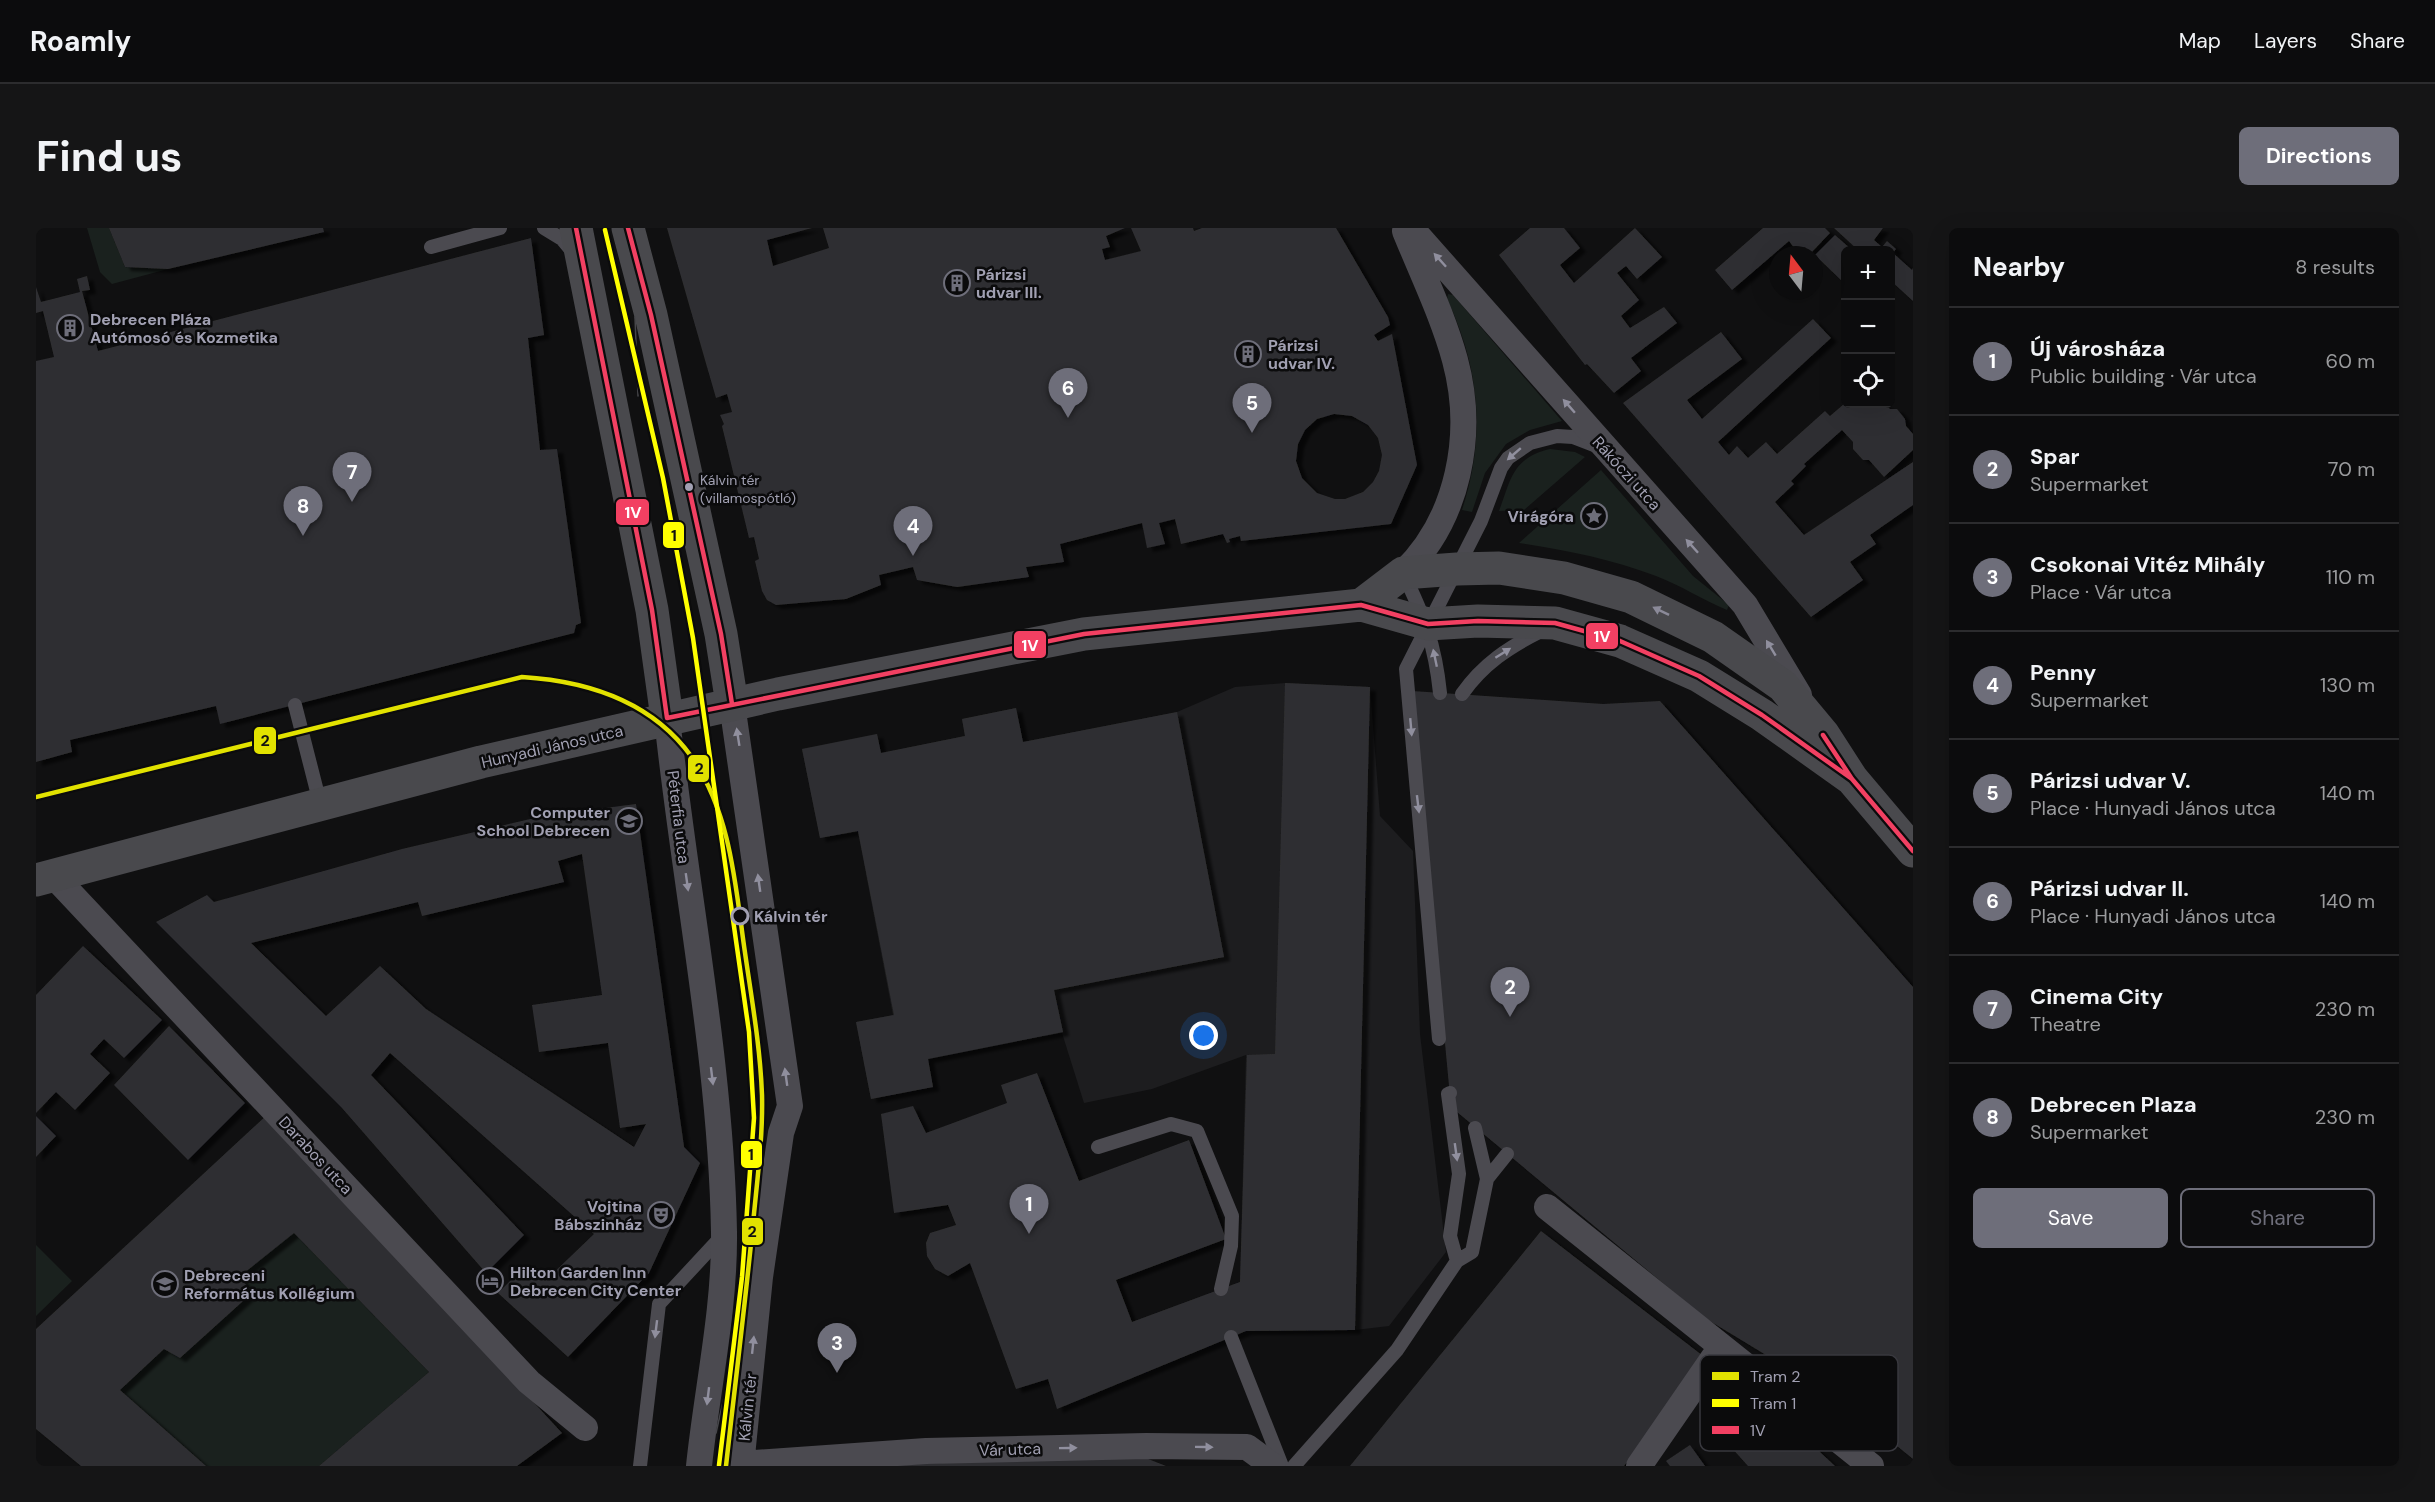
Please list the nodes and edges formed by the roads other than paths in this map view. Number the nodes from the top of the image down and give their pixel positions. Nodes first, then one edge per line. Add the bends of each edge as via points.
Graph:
1 (500, 228) edge
2 (544, 228) edge
3 (576, 228) edge
4 (628, 228) edge
5 (1403, 228) edge
6 (1411, 228) edge
7 (431, 247) dead end
8 (586, 276) junction
9 (1606, 451) junction
10 (1456, 569) junction
11 (1403, 573) junction
12 (1360, 605) junction
13 (1556, 623) junction
14 (1428, 624) junction
15 (1699, 676) joint
16 (1440, 693) dead end
17 (1462, 694) dead end
18 (732, 704) junction
19 (295, 705) dead end
20 (667, 718) junction
21 (1823, 734) junction
22 (1413, 762) junction
23 (1421, 778) dead end
24 (1852, 779) junction
25 (320, 803) junction
26 (1913, 851) edge
27 (45, 878) edge
28 (1439, 1039) dead end
29 (1450, 1093) dead end
30 (1475, 1128) dead end
31 (1098, 1148) dead end
32 (1507, 1154) dead end
33 (1486, 1179) junction
34 (1547, 1207) dead end
35 (724, 1233) junction
36 (1457, 1261) junction
37 (1221, 1289) dead end
38 (1231, 1337) dead end
39 (1721, 1347) junction
40 (1715, 1355) edge
41 (1731, 1355) edge
42 (1700, 1377) edge
43 (585, 1428) dead end
44 (1852, 1451) edge
45 (741, 1465) edge
46 (640, 1466) edge
47 (699, 1466) edge
48 (1273, 1466) edge
49 (1282, 1466) edge
50 (1294, 1466) edge
51 (1639, 1466) edge
52 (1871, 1466) edge

1 - 7 lane
2 - 8 lane via 562,239
3 - 8 street, Péterfia utca
4 - 18 street via 721,634
5 - 11 street via 1455,360 1462,402 1456,480 1443,519 1426,548
9 -> 6 street, Rákóczi utca
8 - 20 street, Péterfia utca via 656,632
9 -> 10 lane via 1573,437 1557,436 1517,450 1501,468 1481,521
21 -> 9 street, Rákóczi utca via 1745,605
10 - 11 street
10 - 14 lane
21 -> 10 street, Rákóczi utca via 1783,686 1713,637 1631,597 1564,578 1498,568
11 - 12 street
11 - 14 lane
12 - 14 street, Hunyadi János utca
12 - 18 street, Hunyadi János utca via 1084,634
13 - 14 street, Hunyadi János utca
13 - 15 street, Hunyadi János utca via 1620,641
17 -> 13 lane via 1492,659
16 -> 14 lane
14 -> 22 lane via 1406,669
15 - 24 street, Rákóczi utca
18 - 20 street, Hunyadi János utca
45 -> 18 street, Kálvin tér via 760,1277 781,1133 790,1106
19 - 25 lane
20 - 25 street, Hunyadi János utca
20 -> 35 street, Péterfia utca via 719,1131
21 - 24 street, Rákóczi utca
22 - 23 lane
22 -> 28 lane via 1425,843
24 - 26 street, Rákóczi utca
25 - 27 street, Hunyadi János utca
27 - 43 street, Darabos utca via 529,1382
29 -> 36 lane via 1459,1174 1449,1236
30 - 33 lane
31 - 37 lane via 1171,1124 1197,1131 1232,1216 1231,1246
32 - 33 lane
33 - 36 lane via 1472,1252
34 - 39 street
35 -> 46 lane via 659,1304
35 -> 47 street
36 - 50 lane via 1397,1350
38 - 49 lane
39 - 40 street
39 - 41 street
42 - 51 street
44 - 52 street
45 -> 48 street, Vár utca via 926,1451 1146,1446 1247,1447

